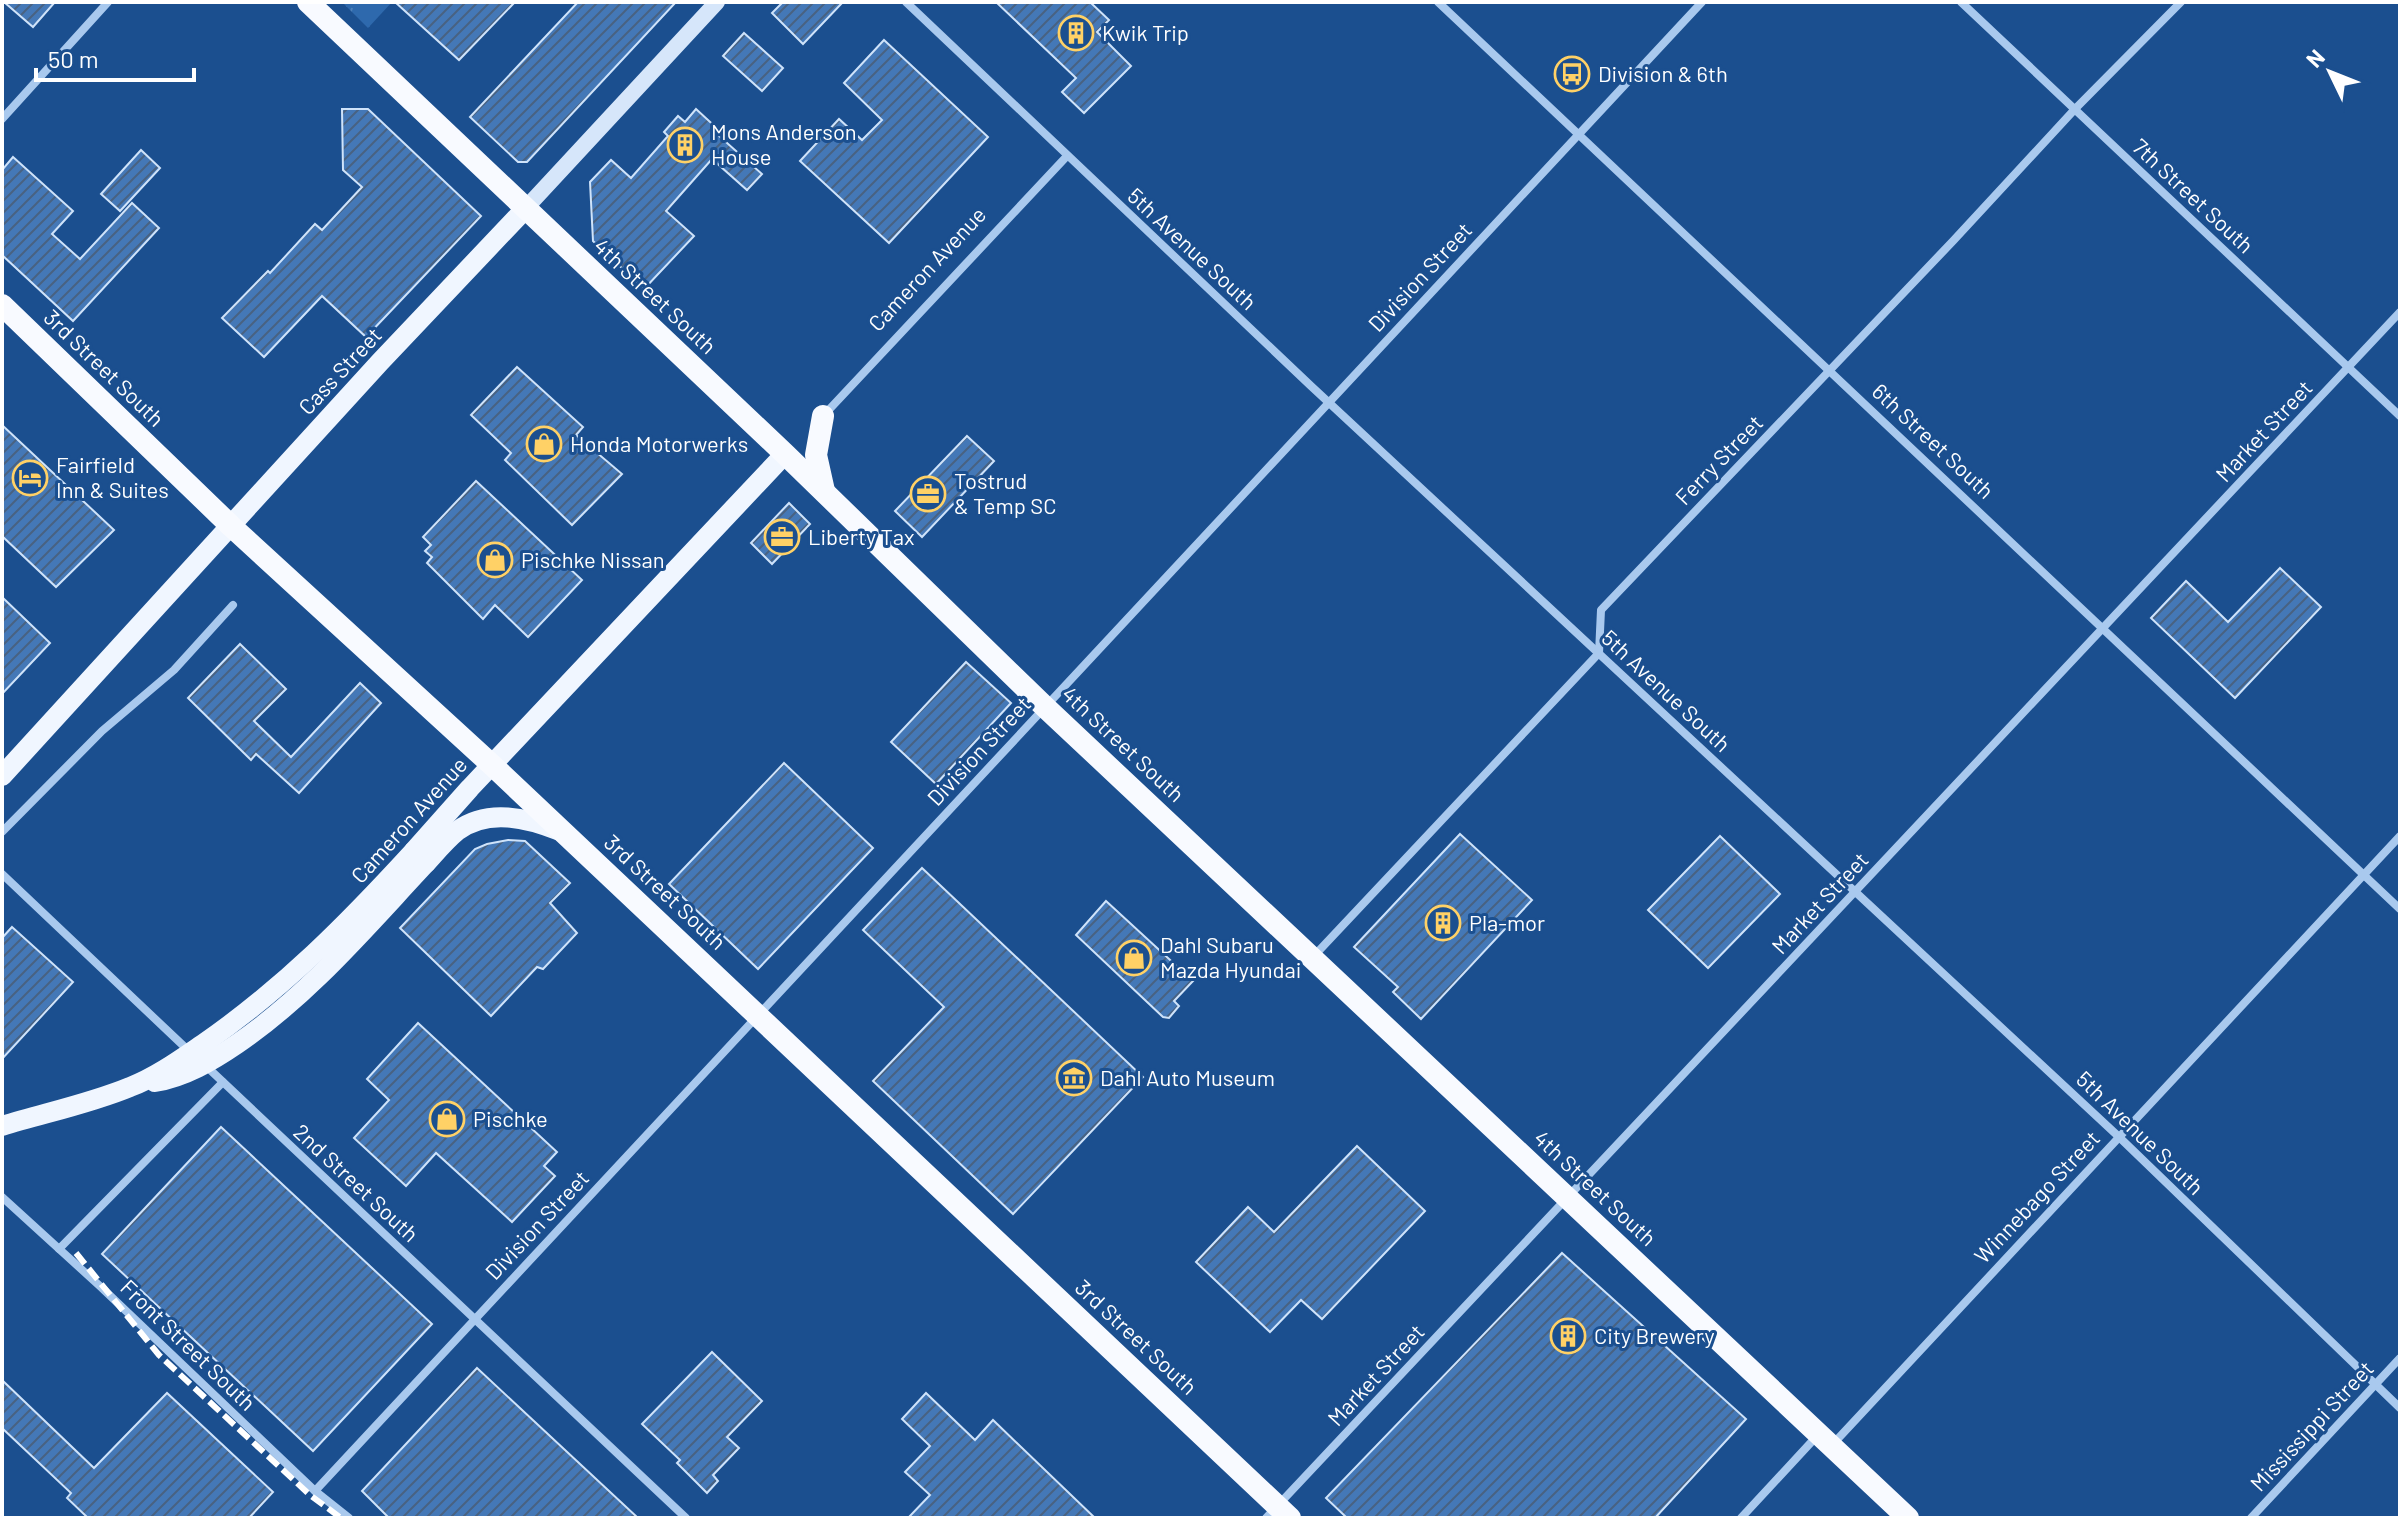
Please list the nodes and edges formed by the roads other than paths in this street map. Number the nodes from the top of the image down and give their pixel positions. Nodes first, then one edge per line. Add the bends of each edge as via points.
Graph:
1 (108, 2) edge
2 (308, 2) edge
3 (717, 2) edge
4 (906, 2) edge
5 (1438, 2) edge
6 (1702, 2) edge
7 (1961, 2) edge
8 (2181, 2) edge
9 (2075, 109) junction
10 (2, 119) edge
11 (1579, 134) junction
12 (1067, 156) junction
13 (525, 209) junction
14 (2, 305) edge
15 (2400, 312) edge
16 (2349, 367) junction
17 (1830, 370) junction
18 (1329, 402) junction
19 (823, 416) joint
20 (2400, 416) edge
21 (785, 454) junction
22 (825, 492) junction
23 (231, 526) junction
24 (233, 605) dead end
25 (2104, 627) junction
26 (1599, 653) junction
27 (1045, 707) junction
28 (492, 765) junction
29 (2, 776) edge
30 (2, 832) edge
31 (565, 833) junction
32 (2400, 836) edge
33 (420, 857) junction
34 (2, 874) edge
35 (2365, 876) junction
36 (1855, 892) junction
37 (2400, 909) edge
38 (1312, 958) junction
39 (757, 1015) junction
40 (223, 1082) junction
41 (2, 1126) edge
42 (2118, 1136) junction
43 (2, 1197) edge
44 (1567, 1198) junction
45 (59, 1249) junction
46 (474, 1319) junction
47 (2400, 1358) edge
48 (2375, 1384) junction
49 (2400, 1408) edge
50 (1826, 1439) junction
51 (315, 1491) junction
52 (1278, 1514) edge
53 (349, 1518) edge
54 (686, 1518) edge
55 (1741, 1518) edge
56 (1908, 1518) edge
57 (2251, 1518) edge

1 - 10 street
2 - 13 highway, 4th Street South
3 - 13 main road, Cass Street
4 - 12 street, 5th Avenue South
5 - 11 street, 6th Street South
6 - 11 street, Division Street
7 - 9 street, 7th Street South
8 - 9 street, Ferry Street
9 - 16 street, 7th Street South
9 - 17 street, Ferry Street
11 - 17 street, 6th Street South
11 - 18 street, Division Street
12 - 18 street, 5th Avenue South
12 - 19 street, Cameron Avenue
13 - 21 highway, 4th Street South
13 - 23 main road, Cass Street
14 - 23 highway, 3rd Street South
15 - 16 street, Market Street
16 - 20 street, 7th Street South
16 - 25 street, Market Street
17 - 25 street, 6th Street South
17 - 26 street, Ferry Street via 1601,610
18 - 26 street, 5th Avenue South
18 - 27 street, Division Street
19 - 22 highway via 816,455
21 - 22 highway, 4th Street South
21 - 28 main road, Cameron Avenue
22 - 27 highway, 4th Street South
23 - 28 highway, 3rd Street South
23 - 29 main road, Cass Street
24 - 30 street via 174,670 92,740
25 - 35 street, 6th Street South
25 - 36 street, Market Street
26 - 36 street, 5th Avenue South
26 - 38 street
27 - 38 highway, 4th Street South
27 - 39 street, Division Street
28 - 31 highway, 3rd Street South
28 - 33 main road, Cameron Avenue
31 - 33 main road via 533,820 499,817 477,821
31 - 39 highway, 3rd Street South
32 - 35 street, Winnebago Street
33 - 41 main road, Cameron Avenue, bridge via 272,993 181,1059 131,1087
34 - 40 street, 2nd Street South
35 - 37 street, 6th Street South
35 - 42 street, Winnebago Street
36 - 42 street, 5th Avenue South
36 - 44 street, Market Street
38 - 44 highway, 4th Street South
39 - 46 street, Division Street
39 - 52 highway, 3rd Street South
40 - 45 street
40 - 46 street, 2nd Street South
42 - 48 street, 5th Avenue South
42 - 50 street, Winnebago Street
43 - 45 street, Front Street South
44 - 50 highway, 4th Street South
44 - 52 street, Market Street
45 - 51 street, Front Street South
46 - 51 street, Division Street
46 - 54 street, 2nd Street South
47 - 48 street, Mississippi Street
48 - 49 street, 5th Avenue South
48 - 57 street, Mississippi Street
50 - 55 street, Winnebago Street
50 - 56 highway, 4th Street South
51 - 53 street, Front Street South

